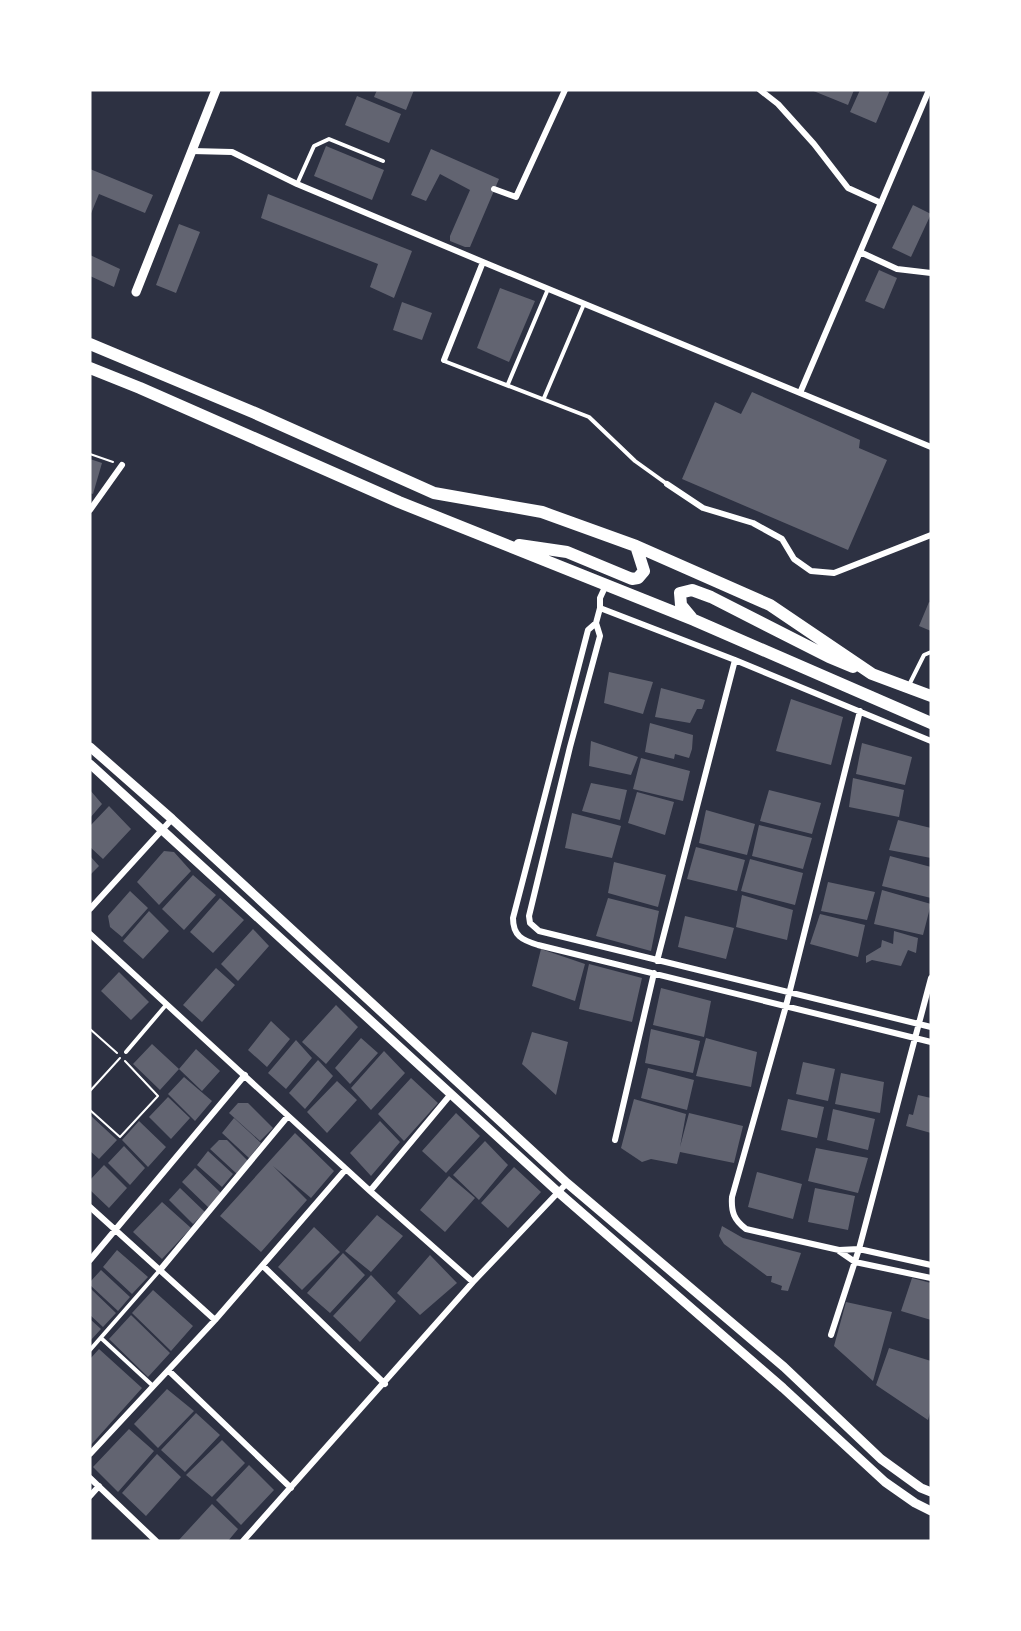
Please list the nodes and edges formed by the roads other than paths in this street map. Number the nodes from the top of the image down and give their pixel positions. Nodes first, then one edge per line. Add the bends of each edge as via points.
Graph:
1 (216, 90) edge
2 (565, 90) edge
3 (760, 90) edge
4 (929, 90) edge
5 (192, 151) junction
6 (383, 161) dead end
7 (297, 184) junction
8 (494, 189) dead end
9 (881, 202) junction
10 (860, 252) junction
11 (483, 262) junction
12 (931, 273) edge
13 (548, 289) junction
14 (136, 292) dead end
15 (584, 304) junction
16 (90, 344) edge
17 (444, 360) joint
18 (90, 368) edge
19 (508, 384) junction
20 (800, 393) junction
21 (544, 398) junction
22 (931, 447) edge
23 (122, 465) road end
24 (667, 484) joint
25 (90, 510) edge
26 (931, 535) edge
27 (499, 542) junction
28 (636, 546) junction
29 (606, 585) junction
30 (600, 608) junction
31 (694, 620) junction
32 (596, 622) junction
33 (931, 652) edge
34 (735, 660) junction
35 (872, 674) junction
36 (908, 687) junction
37 (931, 696) edge
38 (860, 711) junction
39 (931, 723) edge
40 (931, 741) edge
41 (90, 747) edge
42 (90, 764) edge
43 (172, 819) junction
44 (162, 830) junction
45 (90, 909) edge
46 (90, 934) edge
47 (657, 961) junction
48 (654, 973) junction
49 (931, 978) edge
50 (789, 991) junction
51 (167, 1004) junction
52 (786, 1006) junction
53 (919, 1024) junction
54 (931, 1027) edge
55 (915, 1038) junction
56 (931, 1042) edge
57 (126, 1052) dead end
58 (245, 1075) junction
59 (451, 1094) junction
60 (288, 1116) junction
61 (615, 1140) dead end
62 (346, 1169) junction
63 (567, 1183) junction
64 (370, 1191) junction
65 (558, 1192) junction
66 (90, 1207) edge
67 (116, 1231) junction
68 (859, 1249) junction
69 (839, 1250) junction
70 (90, 1260) edge
71 (855, 1262) junction
72 (931, 1265) edge
73 (263, 1266) junction
74 (160, 1270) junction
75 (931, 1278) edge
76 (473, 1282) junction
77 (215, 1320) junction
78 (831, 1335) dead end
79 (101, 1338) junction
80 (90, 1350) edge
81 (168, 1371) junction
82 (385, 1384) junction
83 (153, 1386) junction
84 (90, 1454) edge
85 (90, 1478) edge
86 (99, 1486) junction
87 (291, 1488) junction
88 (931, 1492) edge
89 (90, 1496) edge
90 (931, 1511) edge
91 (156, 1541) edge
92 (243, 1541) edge

1 - 5 street
2 - 8 street via 516,197
3 - 9 street via 814,144 848,188
4 - 9 street
5 - 7 street via 232,152
5 - 14 street
6 - 7 lane via 329,139 314,146
7 - 11 street
9 - 10 street
10 - 12 street via 897,269
10 - 20 street
11 - 13 street
11 - 17 street
13 - 15 street
13 - 19 lane
15 - 20 street
15 - 21 lane
16 - 28 main road via 434,493 542,512
17 - 19 lane
18 - 27 main road
19 - 21 lane
20 - 22 street
21 - 24 lane via 589,417 635,461
23 - 25 street
24 - 26 street via 704,508 753,523 782,540 794,559 811,571 834,573
27 - 28 main road via 567,552 632,579 638,579 644,571
27 - 29 main road
28 - 35 main road via 770,605
29 - 30 street
29 - 31 main road
30 - 32 street
30 - 34 street
31 - 35 main road via 681,605 680,593 692,590 711,597
31 - 39 main road
32 - 47 street via 600,636 530,910 530,923 540,931
32 - 48 street via 588,630 513,918 514,930 518,937 538,945
33 - 36 lane via 924,655
34 - 38 street
34 - 47 street
35 - 36 main road
36 - 37 main road
38 - 40 street
38 - 50 street
41 - 43 street
42 - 44 street
43 - 44 street
43 - 63 street
44 - 45 street
44 - 59 street
46 - 51 street
47 - 50 street
48 - 52 street
48 - 61 street
49 - 53 street
50 - 52 street
50 - 53 street
51 - 57 lane
51 - 58 street
52 - 55 street
52 - 69 street via 731,1209 746,1229
53 - 54 street
53 - 55 street
55 - 56 street
55 - 68 street
58 - 60 street
58 - 67 street
59 - 64 street
59 - 65 street
60 - 62 street
60 - 74 street
62 - 64 street
62 - 73 street
63 - 65 street
63 - 88 street via 784,1367 881,1459
64 - 76 street
65 - 76 street
65 - 90 street via 885,1482
66 - 67 street
67 - 70 street
67 - 74 street
68 - 69 street
68 - 71 street
68 - 72 street
69 - 71 street
71 - 75 street
71 - 78 street
73 - 77 street
73 - 82 street
74 - 77 street
74 - 79 lane
76 - 82 street
77 - 81 street
79 - 80 lane
79 - 83 lane
81 - 83 street
81 - 87 street
82 - 87 street
83 - 84 street
85 - 86 street
86 - 89 street
86 - 91 street
87 - 92 street

